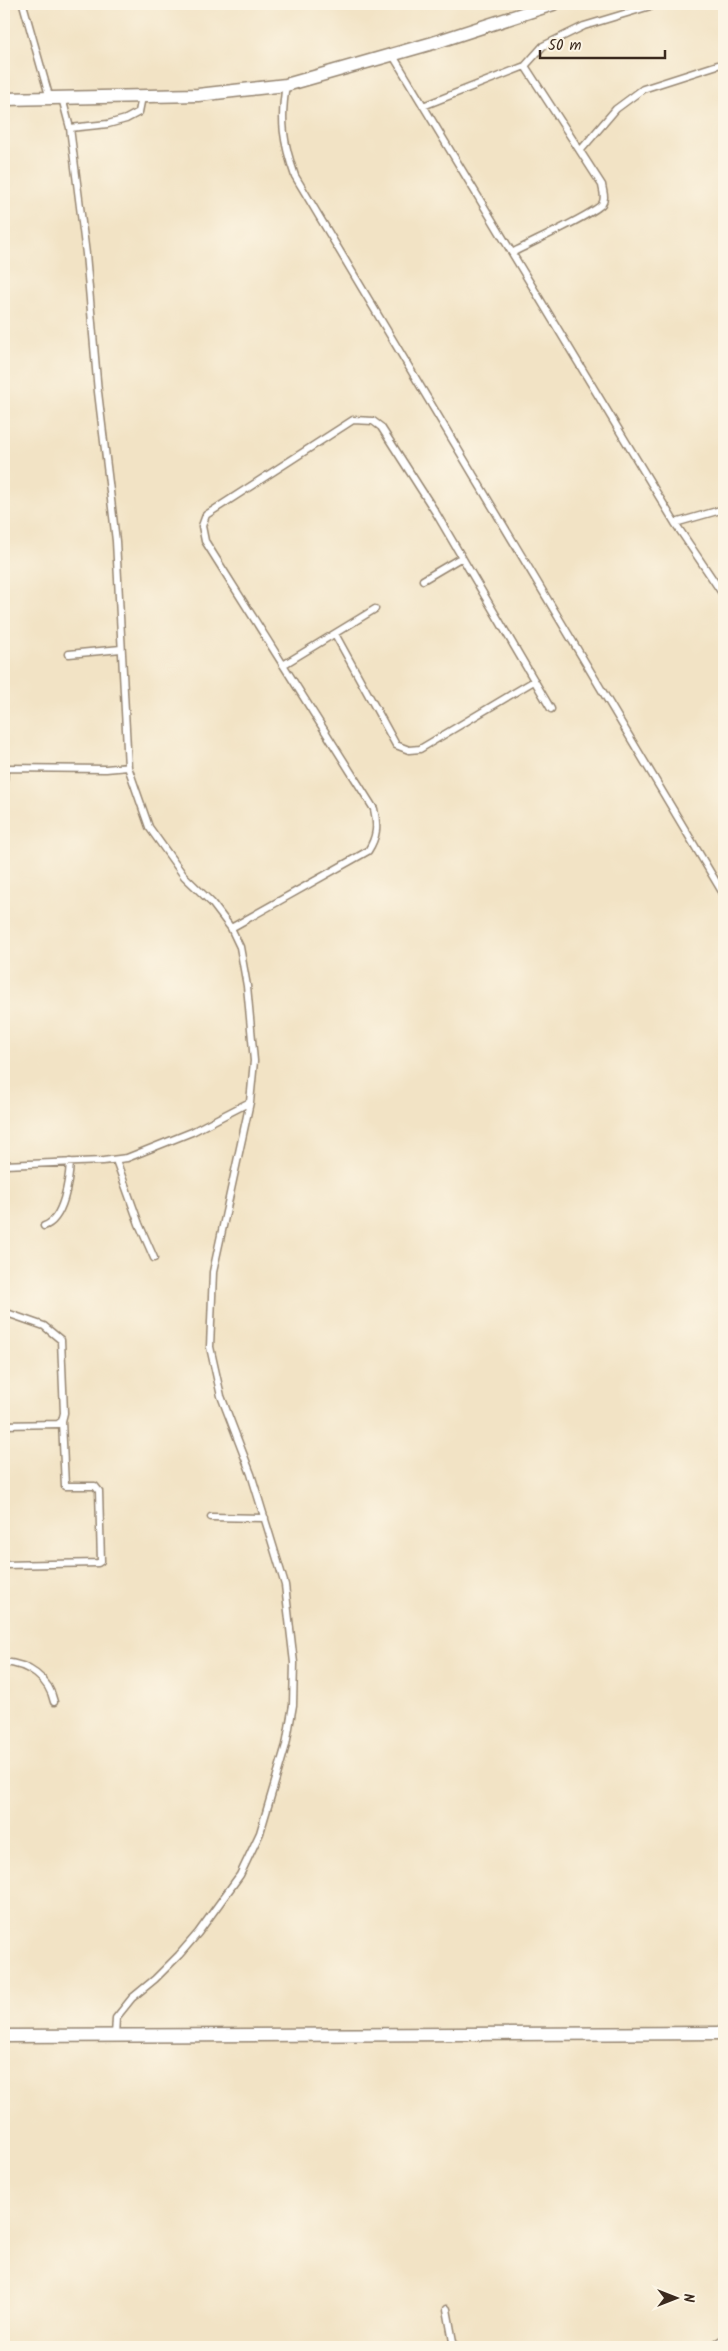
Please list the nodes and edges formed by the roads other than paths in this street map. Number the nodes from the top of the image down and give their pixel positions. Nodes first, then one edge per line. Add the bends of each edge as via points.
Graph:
1 (23, 4) edge
2 (553, 4) edge
3 (657, 4) edge
4 (392, 54) junction
5 (724, 62) edge
6 (525, 66) junction
7 (286, 85) junction
8 (142, 97) junction
9 (56, 98) junction
10 (4, 99) edge
11 (424, 106) junction
12 (70, 128) junction
13 (580, 151) junction
14 (512, 252) junction
15 (724, 509) edge
16 (675, 523) junction
17 (462, 557) junction
18 (424, 580) dead end
19 (724, 596) edge
20 (375, 610) dead end
21 (335, 634) junction
22 (122, 649) junction
23 (69, 654) dead end
24 (283, 665) junction
25 (534, 681) junction
26 (551, 709) dead end
27 (128, 767) junction
28 (4, 768) edge
29 (4, 779) edge
30 (724, 895) edge
31 (232, 928) junction
32 (250, 1102) junction
33 (116, 1160) junction
34 (70, 1162) junction
35 (4, 1165) edge
36 (44, 1226) dead end
37 (154, 1258) dead end
38 (4, 1312) edge
39 (62, 1421) junction
40 (4, 1424) edge
41 (211, 1517) dead end
42 (265, 1518) junction
43 (4, 1565) edge
44 (4, 1662) edge
45 (54, 1702) dead end
46 (724, 2032) edge
47 (4, 2036) edge
48 (115, 2036) junction
49 (447, 2309) dead end
50 (724, 2342) edge
51 (454, 2347) edge
52 (716, 2347) edge

1 - 9 lane
2 - 4 street
3 - 6 lane via 584,26 543,46
4 - 7 street
4 - 11 lane
5 - 13 lane via 643,89 616,109
6 - 11 lane
6 - 13 lane
7 - 8 street via 198,95
7 - 30 lane via 283,129 285,147 295,176
8 - 9 street
8 - 12 lane via 139,112 126,119
9 - 10 street
9 - 12 lane
11 - 14 lane
12 - 22 lane via 116,540
13 - 14 lane via 602,185 605,198 601,205
14 - 16 lane
15 - 16 lane
16 - 19 lane
17 - 18 lane
17 - 24 lane via 381,427 373,421 353,420 206,515 202,526 204,541
17 - 25 lane
20 - 21 lane
21 - 24 lane
21 - 25 lane via 396,745 409,750 420,749
22 - 23 lane
22 - 27 lane
24 - 31 lane via 374,809 378,823 375,839 368,851
25 - 26 lane
27 - 28 lane
27 - 31 lane via 149,827 184,876
28 - 29 lane
31 - 32 lane via 240,948 253,1028
32 - 33 lane via 192,1132
32 - 42 lane via 213,1272 210,1346 221,1396
33 - 34 lane
33 - 37 lane
34 - 35 lane
34 - 36 lane via 67,1193 52,1222
38 - 39 lane via 44,1326 61,1340
39 - 40 lane via 58,1424
39 - 43 lane via 65,1486 95,1486 100,1491 101,1561
41 - 42 lane
42 - 48 lane via 285,1585 294,1662 293,1705 286,1745 260,1833 240,1874 198,1933 116,2018
44 - 45 lane via 24,1667 40,1676 48,1684
46 - 48 street
47 - 48 street
49 - 51 lane
50 - 52 street

